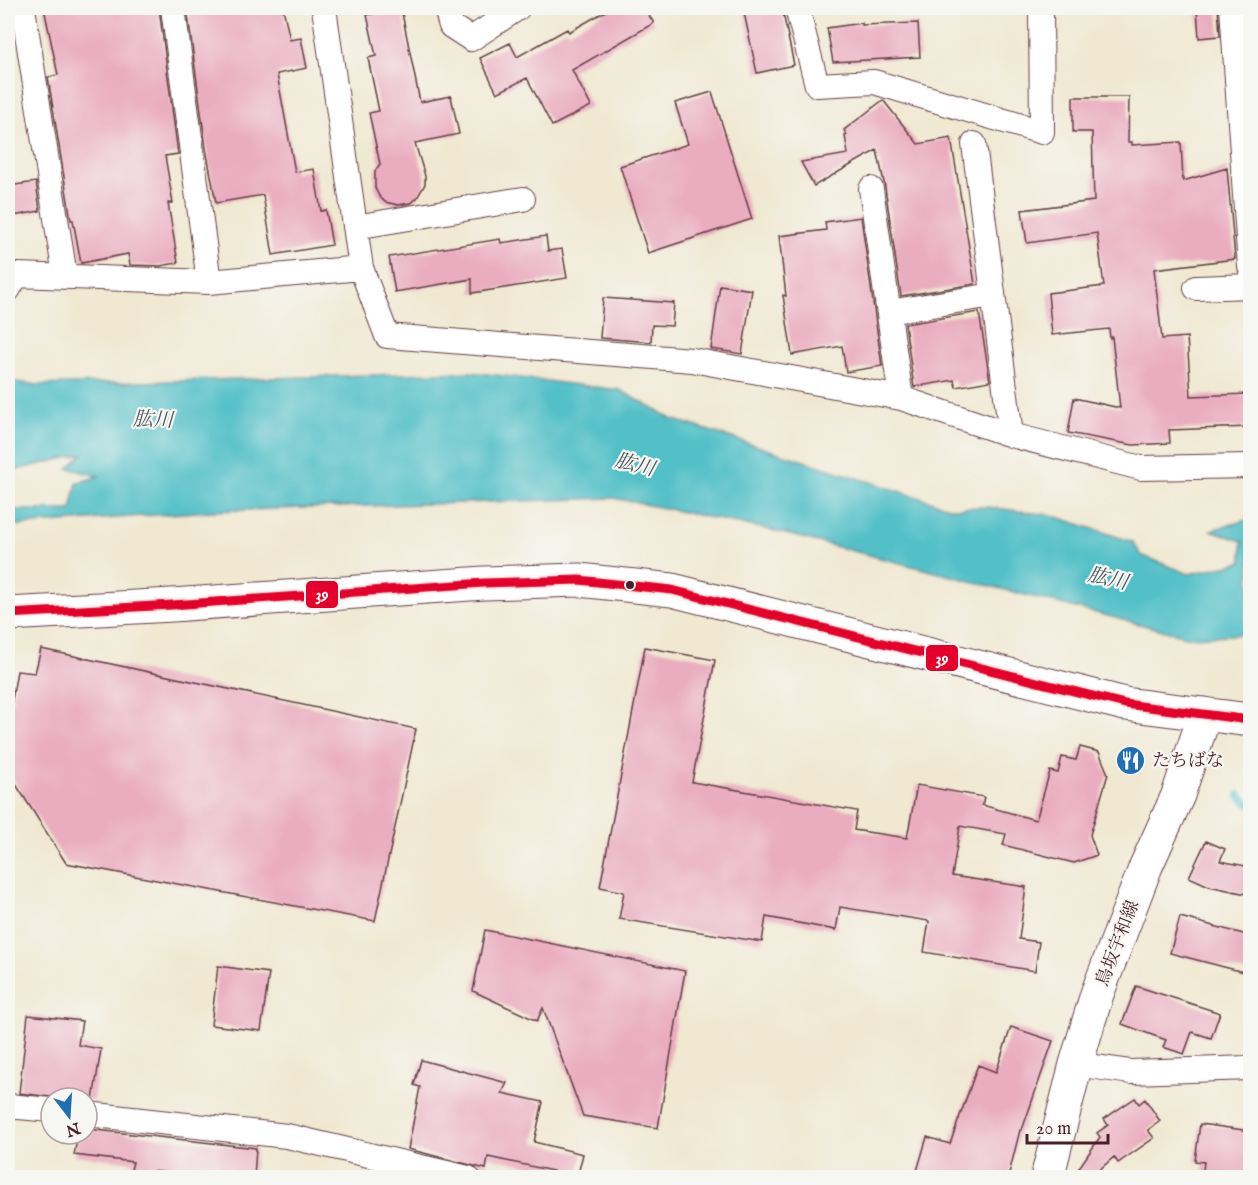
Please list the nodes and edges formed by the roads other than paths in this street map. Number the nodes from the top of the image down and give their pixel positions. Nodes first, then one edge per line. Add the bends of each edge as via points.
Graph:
1 (23, 8) edge
2 (173, 8) edge
3 (324, 8) edge
4 (446, 8) edge
5 (518, 8) edge
6 (797, 8) edge
7 (1041, 8) edge
8 (1232, 8) edge
9 (974, 144) dead end
10 (872, 189) dead end
11 (523, 199) dead end
12 (355, 227) junction
13 (1251, 267) edge
14 (361, 268) junction
15 (65, 276) junction
16 (209, 282) junction
17 (1251, 286) edge
18 (1196, 288) dead end
19 (8, 290) edge
20 (993, 294) junction
21 (889, 312) junction
22 (901, 398) junction
23 (1011, 435) junction
24 (1251, 466) edge
25 (8, 614) edge
26 (1205, 714) junction
27 (1251, 718) edge
28 (1076, 1064) junction
29 (1251, 1068) edge
30 (8, 1106) edge
31 (39, 1109) edge
32 (99, 1115) edge
33 (468, 1178) edge
34 (1047, 1178) edge

1 - 15 street
2 - 16 street
3 - 12 street
4 - 5 street via 451,26 471,39
6 - 7 street via 817,85 874,82 1042,132
8 - 13 street
9 - 20 street
10 - 21 street
11 - 12 street
12 - 14 street
14 - 16 street
14 - 22 street via 387,336 692,360
15 - 16 street
15 - 19 street via 17,275
17 - 18 street
20 - 21 street
20 - 23 street
21 - 22 street
22 - 23 street
23 - 24 street via 1142,468
25 - 26 main road via 579,580 672,590 1125,704
26 - 27 main road
26 - 28 main road, 鳥坂宇和線 via 1178,795 1097,994
28 - 29 street via 1131,1072
28 - 34 main road, 鳥坂宇和線
30 - 31 street
32 - 33 street via 287,1136

